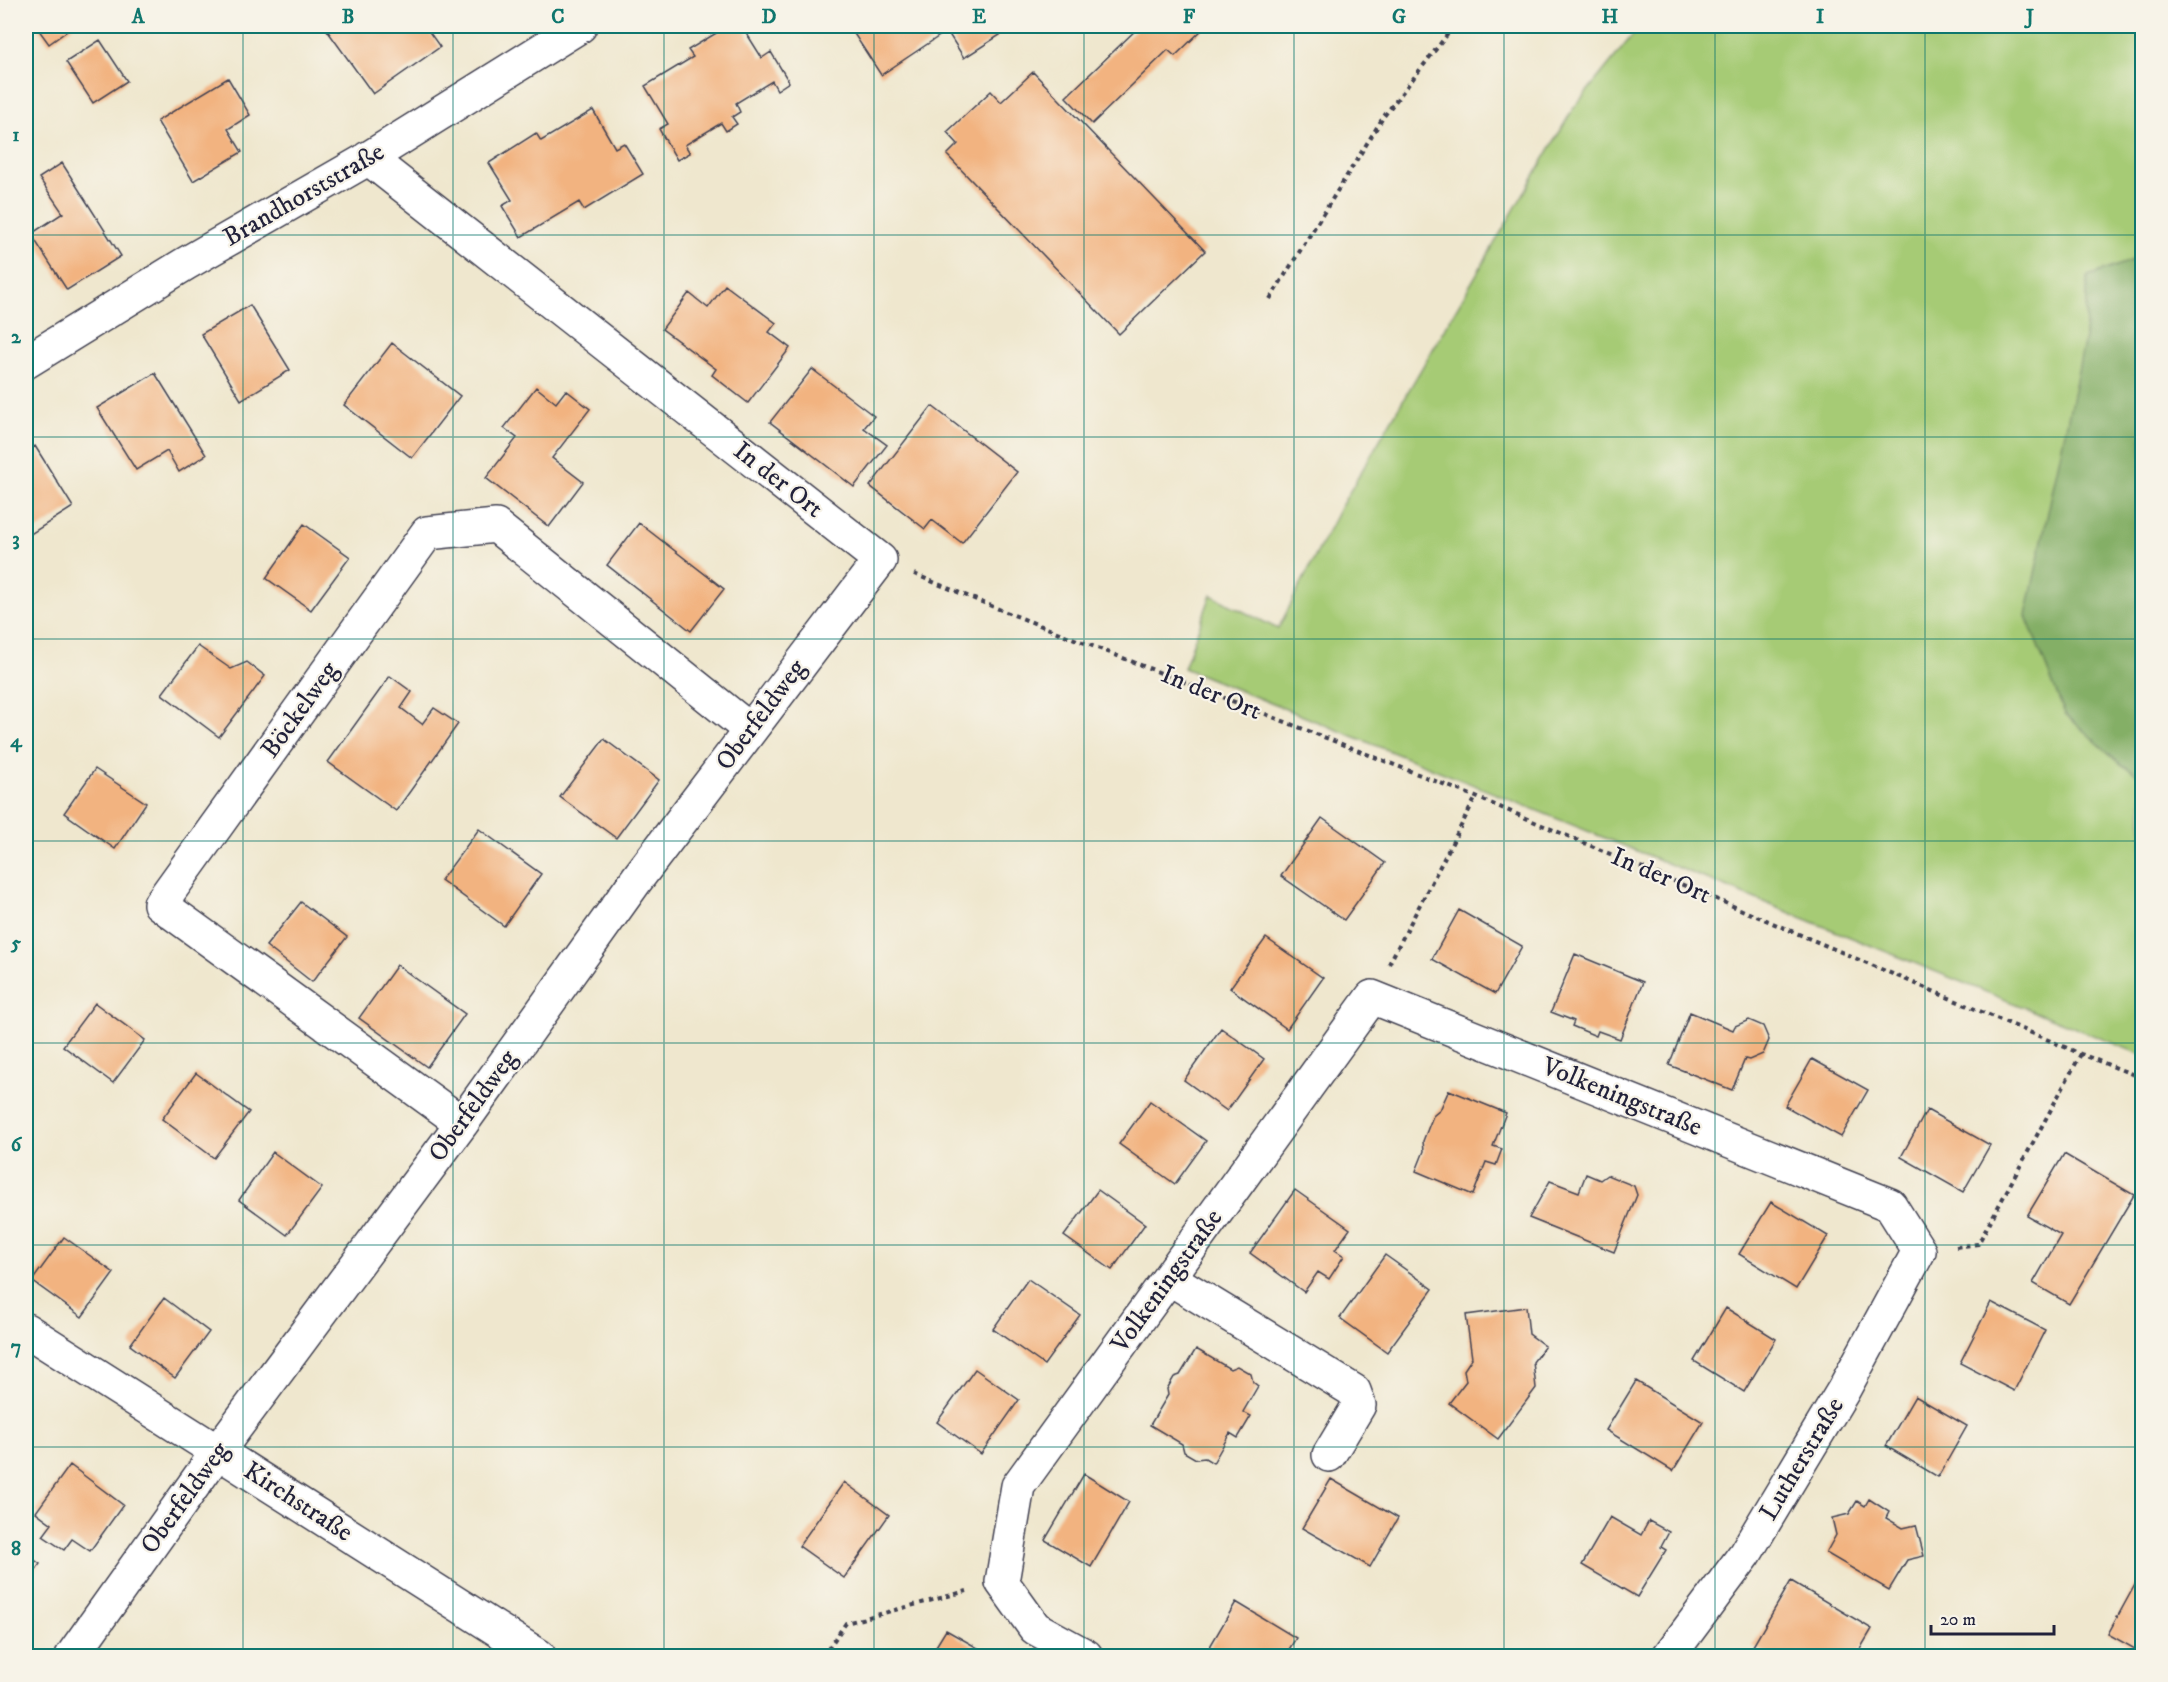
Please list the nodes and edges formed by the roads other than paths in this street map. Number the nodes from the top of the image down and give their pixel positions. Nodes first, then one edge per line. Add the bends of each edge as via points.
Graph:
1 (580, 26) edge
2 (368, 158) junction
3 (26, 362) edge
4 (880, 560) joint
5 (750, 730) junction
6 (462, 1123) junction
7 (1919, 1251) joint
8 (1169, 1278) junction
9 (26, 1330) edge
10 (218, 1451) junction
11 (1329, 1455) dead end
12 (72, 1656) edge
13 (539, 1656) edge
14 (1086, 1656) edge
15 (1669, 1656) edge

1 - 2 street, Brandhorststraße
2 - 3 street, Brandhorststraße
2 - 4 street, In der Ort
4 - 5 street, Oberfeldweg
5 - 6 street, Oberfeldweg via 637,879
5 - 6 street, Böckelweg via 496,526 427,533 160,904
6 - 10 street, Oberfeldweg
7 - 8 street, Volkeningstraße via 1890,1205 1372,997
7 - 15 street, Lutherstraße via 1843,1391 1745,1554
8 - 11 street via 1354,1391 1359,1405
8 - 14 street, Volkeningstraße via 1018,1486 1002,1582 1035,1628
9 - 10 street, Kirchstraße
10 - 12 street, Oberfeldweg
10 - 13 street, Kirchstraße

